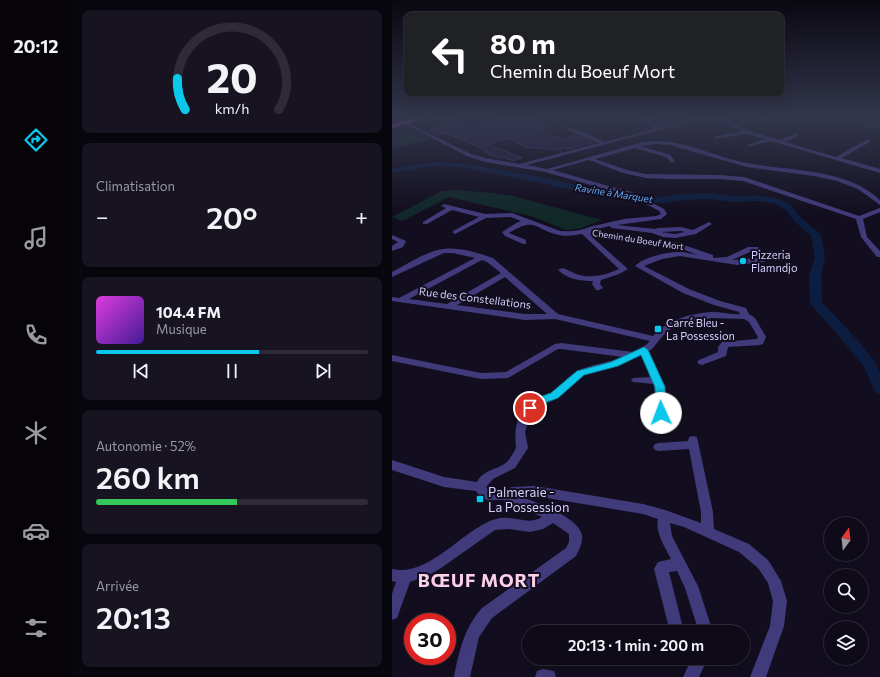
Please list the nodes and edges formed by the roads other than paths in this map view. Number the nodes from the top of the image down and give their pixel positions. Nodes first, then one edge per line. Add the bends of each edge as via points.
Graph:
1 (458, 150) edge
2 (579, 150) edge
3 (623, 150) edge
4 (647, 150) edge
5 (691, 150) edge
6 (805, 150) edge
7 (854, 150) edge
8 (591, 159) junction
9 (836, 159) junction
10 (672, 162) dead end
11 (520, 166) junction
12 (752, 166) junction
13 (546, 170) junction
14 (880, 171) edge
15 (744, 179) junction
16 (880, 203) edge
17 (880, 210) edge
18 (485, 216) junction
19 (859, 218) junction
20 (531, 222) junction
21 (424, 223) dead end
22 (708, 224) dead end
23 (603, 225) junction
24 (455, 232) dead end
25 (584, 232) junction
26 (392, 237) edge
27 (523, 242) dead end
28 (871, 244) junction
29 (880, 245) edge
30 (392, 249) edge
31 (880, 255) edge
32 (482, 257) junction
33 (713, 260) junction
34 (722, 260) dead end
35 (392, 267) edge
36 (562, 270) dead end
37 (401, 271) junction
38 (506, 273) junction
39 (392, 275) edge
40 (598, 278) junction
41 (599, 288) dead end
42 (395, 300) edge
43 (448, 306) junction
44 (745, 315) junction
45 (555, 316) junction
46 (655, 339) junction
47 (644, 350) junction
48 (634, 355) junction
49 (392, 358) edge
50 (702, 362) dead end
51 (636, 380) dead end
52 (658, 381) junction
53 (661, 413) dead end
54 (659, 447) dead end
55 (392, 465) edge
56 (480, 487) junction
57 (503, 495) junction
58 (665, 515) junction
59 (552, 517) junction
60 (708, 532) junction
61 (680, 565) junction
62 (399, 576) edge
63 (392, 613) edge
64 (675, 625) edge
65 (704, 625) edge
66 (697, 665) edge
67 (462, 677) edge
68 (543, 677) edge
69 (548, 677) edge
70 (691, 677) edge
71 (758, 677) edge

1 - 11 street, Chemin du Boeuf Mort via 469,155
2 - 11 street
3 - 8 street
4 - 10 street via 668,156
5 - 12 street
6 - 9 street
7 - 9 street
8 - 13 street
8 - 15 street via 646,176
9 - 14 street
11 - 13 street, Chemin du Boeuf Mort
12 - 15 street
12 - 16 street via 838,180 860,187
13 - 23 street, Chemin du Boeuf Mort via 636,195 662,210 664,214 661,217
15 - 19 street
17 - 19 street
18 - 20 street via 507,214
18 - 21 street via 448,207
18 - 24 street
19 - 28 street via 864,237
20 - 25 street via 559,233
20 - 27 street via 520,223 505,232
22 - 23 street via 694,233 669,236 653,231
23 - 25 street, Chemin du Boeuf Mort
25 - 33 street, Chemin du Boeuf Mort via 616,239 628,238 680,245 707,255
25 - 40 street via 624,267 620,271
26 - 30 street via 402,241
28 - 29 street
28 - 31 street
32 - 37 street, Rue des Constellations via 443,251
32 - 38 street, Rue des Constellations
32 - 42 street
33 - 34 street
33 - 44 street, Chemin du Boeuf Mort via 681,254 639,266 686,291 743,310
35 - 37 street
36 - 40 street via 574,277
37 - 39 street, Rue des Constellations
38 - 43 street
38 - 45 street, Rue des Constellations
40 - 41 street via 596,284
42 - 43 street, Rue des Constellations
43 - 45 street, Rue des Constellations via 525,317
44 - 46 street via 705,316 679,321 663,330
44 - 50 street via 752,320 762,337 760,342 725,344 724,354
45 - 46 street, Rue des Constellations
46 - 47 street
47 - 48 street
47 - 52 street
48 - 49 street via 569,345 554,347 508,375 496,376 481,376
48 - 56 street via 614,364 581,373 554,396 530,408 520,432 522,448 510,465 489,476
51 - 52 street
52 - 53 street
54 - 60 street via 693,442 708,512
55 - 56 street via 444,482
56 - 57 street via 488,495
57 - 58 street via 523,491 550,492
57 - 59 street
58 - 60 street
58 - 61 street via 663,524 666,537
59 - 62 street via 535,526 507,522 492,526 424,570
59 - 67 street via 574,532 576,538 571,552 486,612 472,634
60 - 71 street via 744,548 762,564 774,581 780,601 779,614
61 - 64 street via 663,566 661,569
61 - 65 street via 691,586
62 - 63 street
66 - 70 street
68 - 69 street

